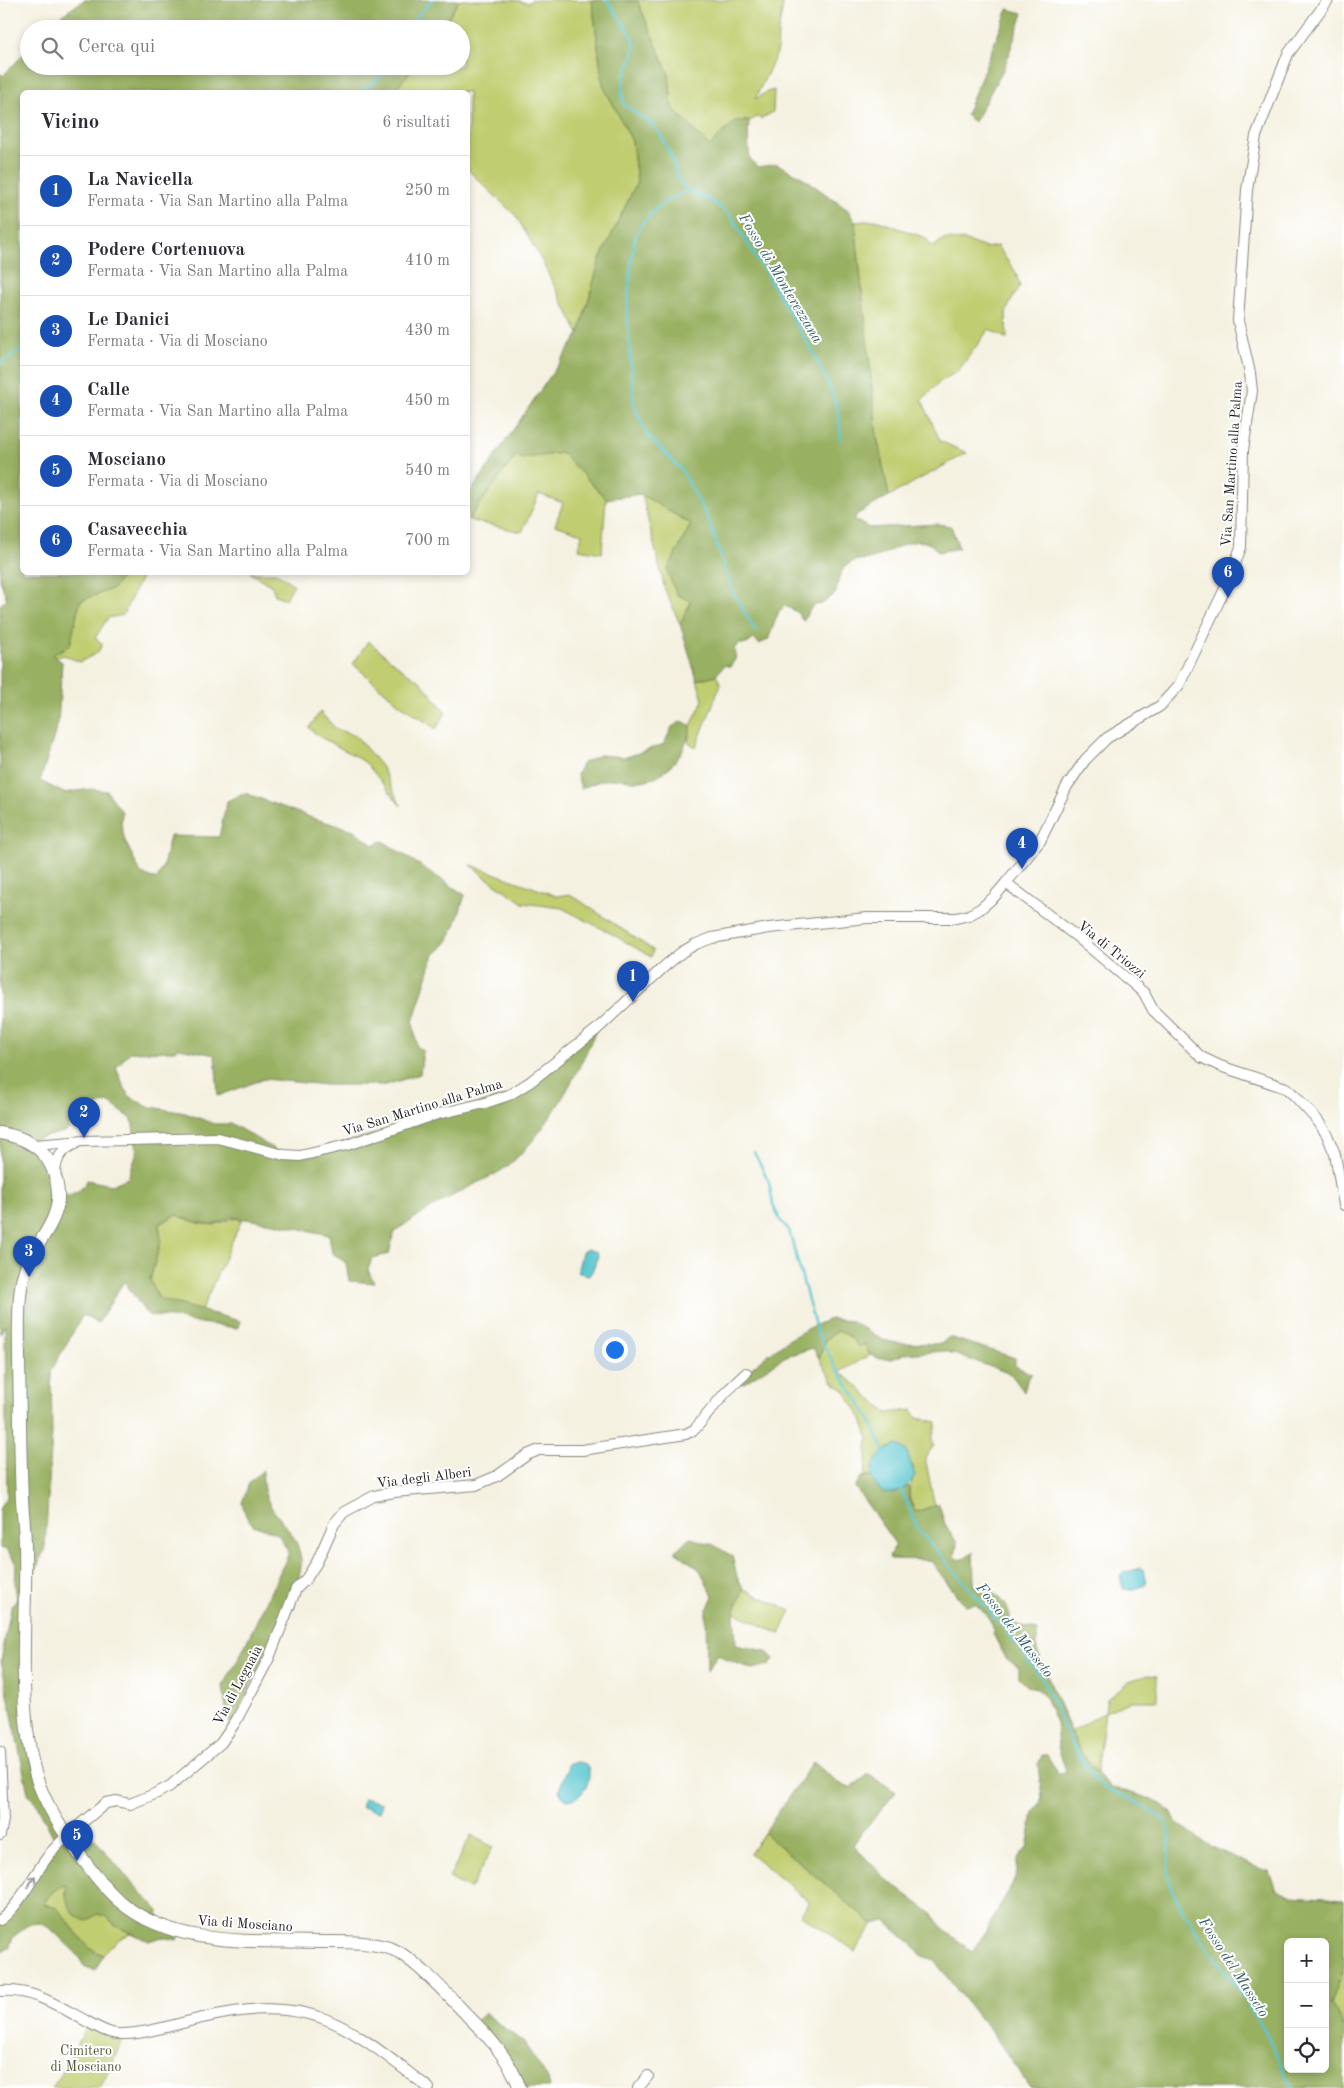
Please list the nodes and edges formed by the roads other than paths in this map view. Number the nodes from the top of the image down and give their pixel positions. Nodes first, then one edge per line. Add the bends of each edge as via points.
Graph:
1 (1328, 0) edge
2 (1006, 883) junction
3 (0, 1133) edge
4 (81, 1142) junction
5 (34, 1145) junction
6 (55, 1175) junction
7 (1344, 1205) edge
8 (746, 1373) dead end
9 (296, 1589) joint
10 (0, 1752) edge
11 (0, 1835) edge
12 (67, 1838) junction
13 (0, 1920) edge
14 (0, 1991) edge
15 (648, 2076) dead end
16 (429, 2088) edge
17 (520, 2088) edge
18 (638, 2088) edge

1 - 2 street, Via San Martino alla Palma via 1288,54 1256,136 1247,190 1238,322 1252,391 1243,450 1238,558 1179,684 1160,706 1107,738 1085,760 1067,786 1040,841
2 - 4 street, Via San Martino alla Palma via 994,897 969,915 867,918 769,928 696,944 666,965 596,1030 530,1082 508,1095 434,1115 347,1146 300,1156 218,1138
2 - 7 street, Via di Triozzi via 1144,993 1153,1010 1201,1057 1286,1088 1327,1135 1335,1154
3 - 5 main road, Via di Mosciano via 19,1136
4 - 5 street, Via San Martino alla Palma
4 - 6 street via 64,1150 57,1160
5 - 6 main road, Via di Mosciano via 48,1159
6 - 12 main road, Via di Mosciano via 59,1196 56,1213 28,1262 22,1282 18,1321 28,1732 36,1777
8 - 9 street, Via degli Alberi via 695,1429 686,1434 582,1450 540,1450 476,1485 374,1496 344,1512 334,1524 317,1562
9 - 12 street, Via di Legnaia via 269,1658 236,1721 220,1743 170,1786 130,1804 106,1803
10 - 11 street via 3,1820
13 -> 12 street, Via di Legnaia via 26,1890 49,1854
12 - 17 main road, Via di Mosciano via 119,1901 170,1930 220,1939 367,1943 400,1953 444,1991 494,2044
14 - 16 street via 37,1995 98,2027 124,2034 256,2009 301,2012 348,2030
15 - 18 street

